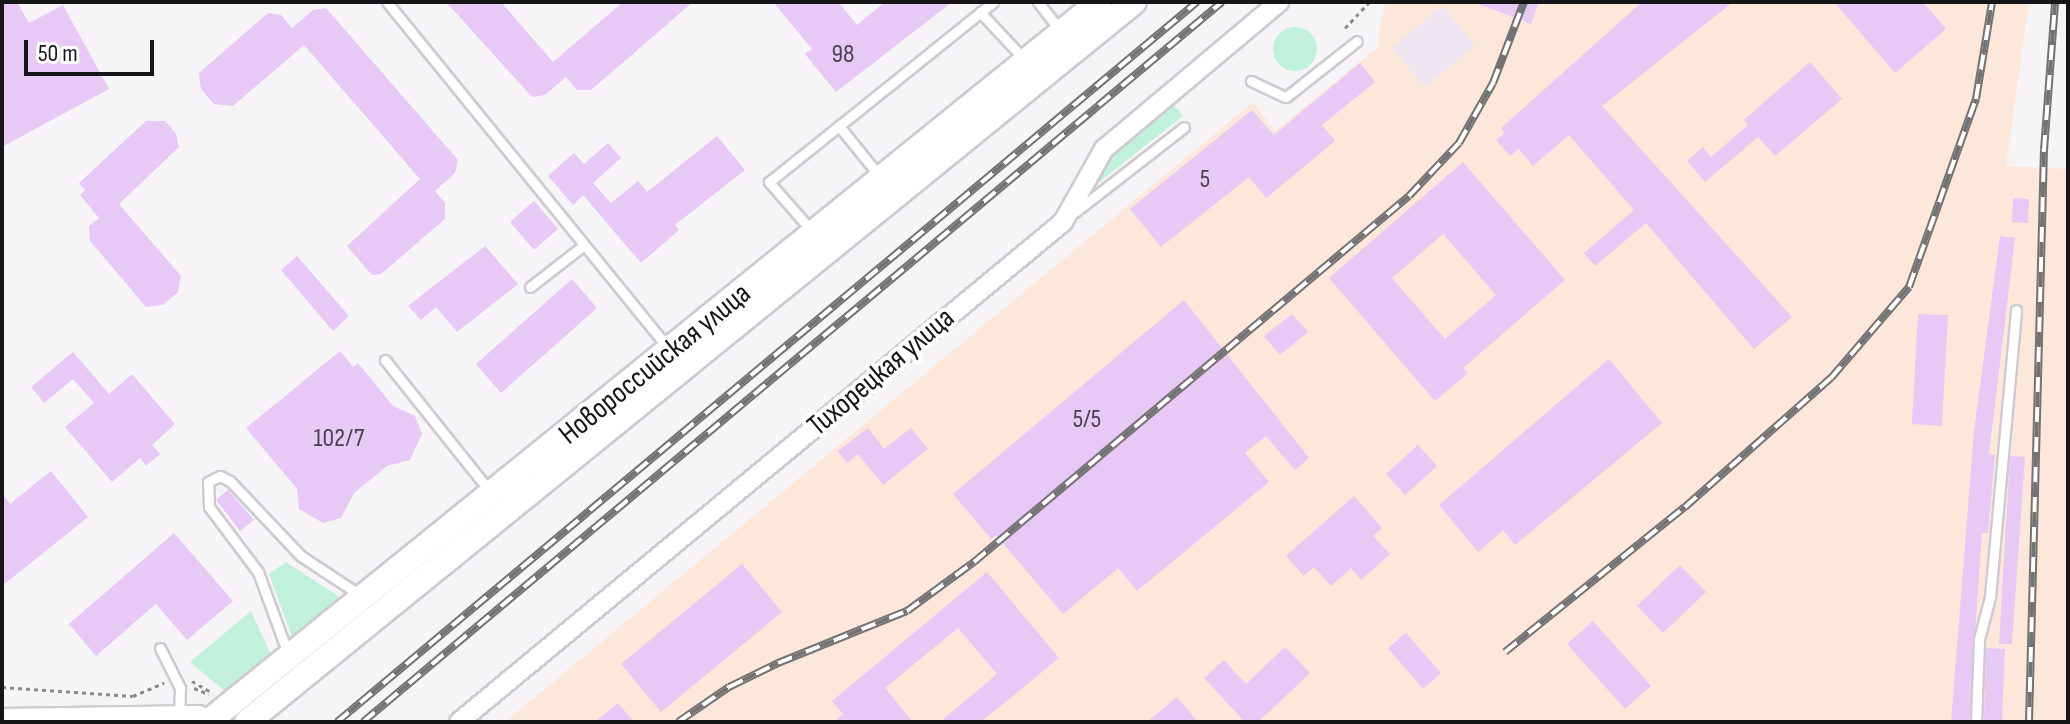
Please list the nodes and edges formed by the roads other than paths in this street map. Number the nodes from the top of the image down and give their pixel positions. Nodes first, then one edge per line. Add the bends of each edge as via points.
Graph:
1 (387, 2) edge
2 (993, 2) edge
3 (1038, 2) edge
4 (1099, 2) edge
5 (1134, 2) edge
6 (1279, 2) edge
7 (980, 12) junction
8 (1062, 33) junction
9 (1357, 41) dead end
10 (1026, 61) junction
11 (1251, 81) dead end
12 (839, 126) junction
13 (1184, 127) dead end
14 (888, 186) junction
15 (1063, 222) junction
16 (814, 233) junction
17 (584, 245) junction
18 (530, 287) dead end
19 (2016, 310) dead end
20 (385, 360) dead end
21 (678, 360) junction
22 (493, 496) junction
23 (365, 599) junction
24 (160, 648) dead end
25 (290, 661) junction
26 (134, 712) edge
27 (178, 719) junction
28 (2, 720) edge
29 (211, 721) edge
30 (61, 722) edge
31 (247, 722) edge
32 (459, 722) edge
33 (1976, 722) edge

1 - 17 lane
2 - 7 lane
3 - 8 lane
4 - 8 main road, Новороссийская улица
5 - 14 main road, Новороссийская улица
6 - 15 street, Тихорецкая улица via 1104,149
7 - 10 lane
7 - 12 lane
8 - 10 main road, Новороссийская улица
9 - 11 lane via 1286,97
10 - 14 main road, Новороссийская улица
12 - 14 lane
12 - 16 lane via 769,182
13 - 15 lane
14 - 16 main road, Новороссийская улица
14 - 21 main road, Новороссийская улица
15 - 32 street, Тихорецкая улица
16 - 21 main road, Новороссийская улица
17 - 18 lane
17 - 21 lane
19 - 33 lane via 1990,597 1979,639
20 - 22 lane
21 - 22 main road, Новороссийская улица
21 - 31 main road, Новороссийская улица
22 - 23 main road, Новороссийская улица
23 - 25 main road, Новороссийская улица
23 - 25 lane via 301,556 220,476 208,482 209,507 258,572
24 - 27 lane via 180,688
25 - 29 main road, Новороссийская улица
26 - 27 street
26 - 30 street
27 - 29 street
28 - 30 street

